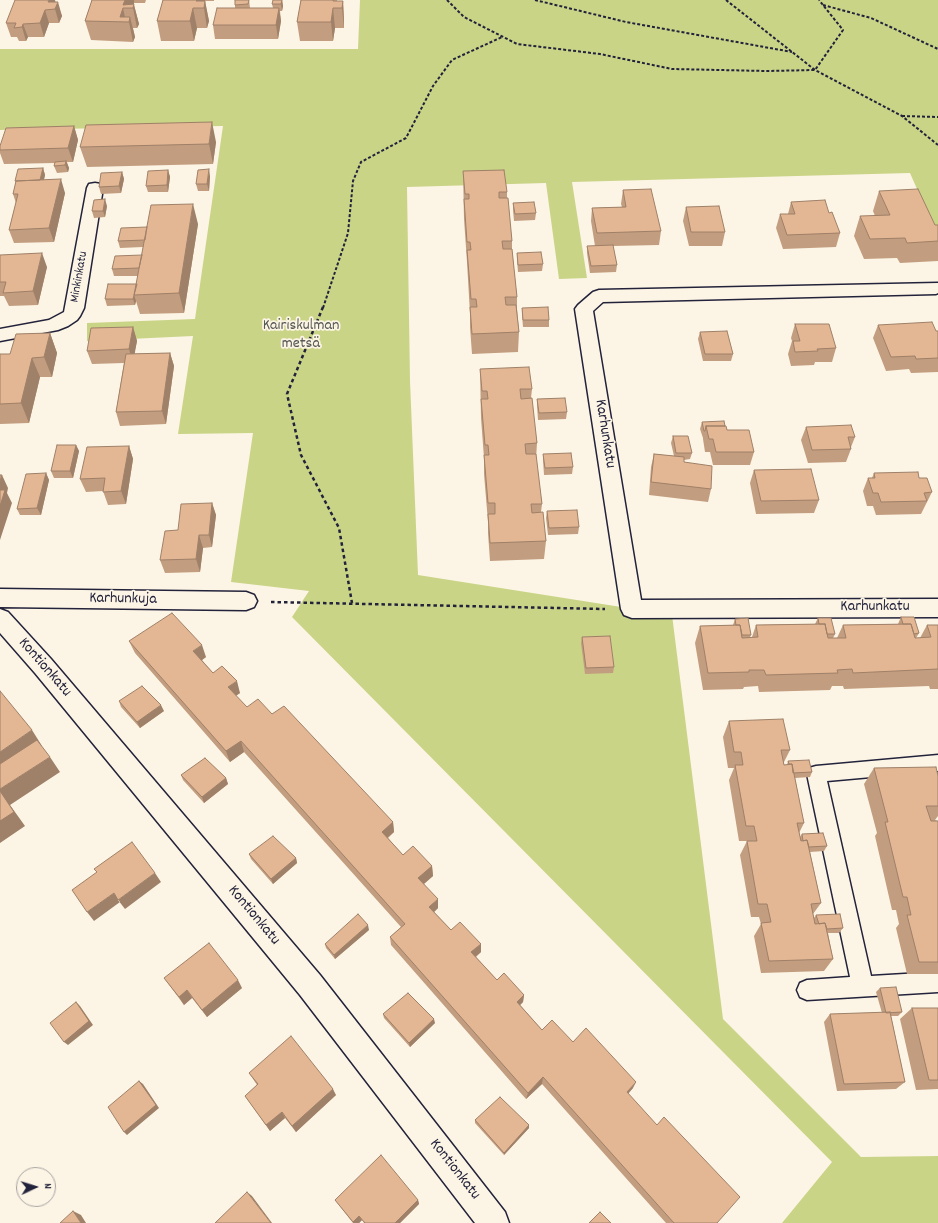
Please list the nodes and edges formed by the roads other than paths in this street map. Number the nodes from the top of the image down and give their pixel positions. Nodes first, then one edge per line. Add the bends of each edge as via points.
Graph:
1 (95, 188) dead end
2 (936, 288) dead end
3 (0, 335) edge
4 (0, 598) edge
5 (246, 601) road end
6 (938, 608) edge
7 (0, 618) edge
8 (938, 763) edge
9 (938, 982) edge
10 (863, 987) junction
11 (807, 990) dead end
12 (494, 1223) edge

1 - 3 street, Minkinkatu via 75,308 71,316 52,326
2 - 6 street, Karhunkatu via 599,296 584,309 632,610
4 - 5 street, Karhunkuja
7 - 12 street, Kontionkatu via 310,985
8 - 10 lane via 816,774
9 - 10 lane
10 - 11 lane

